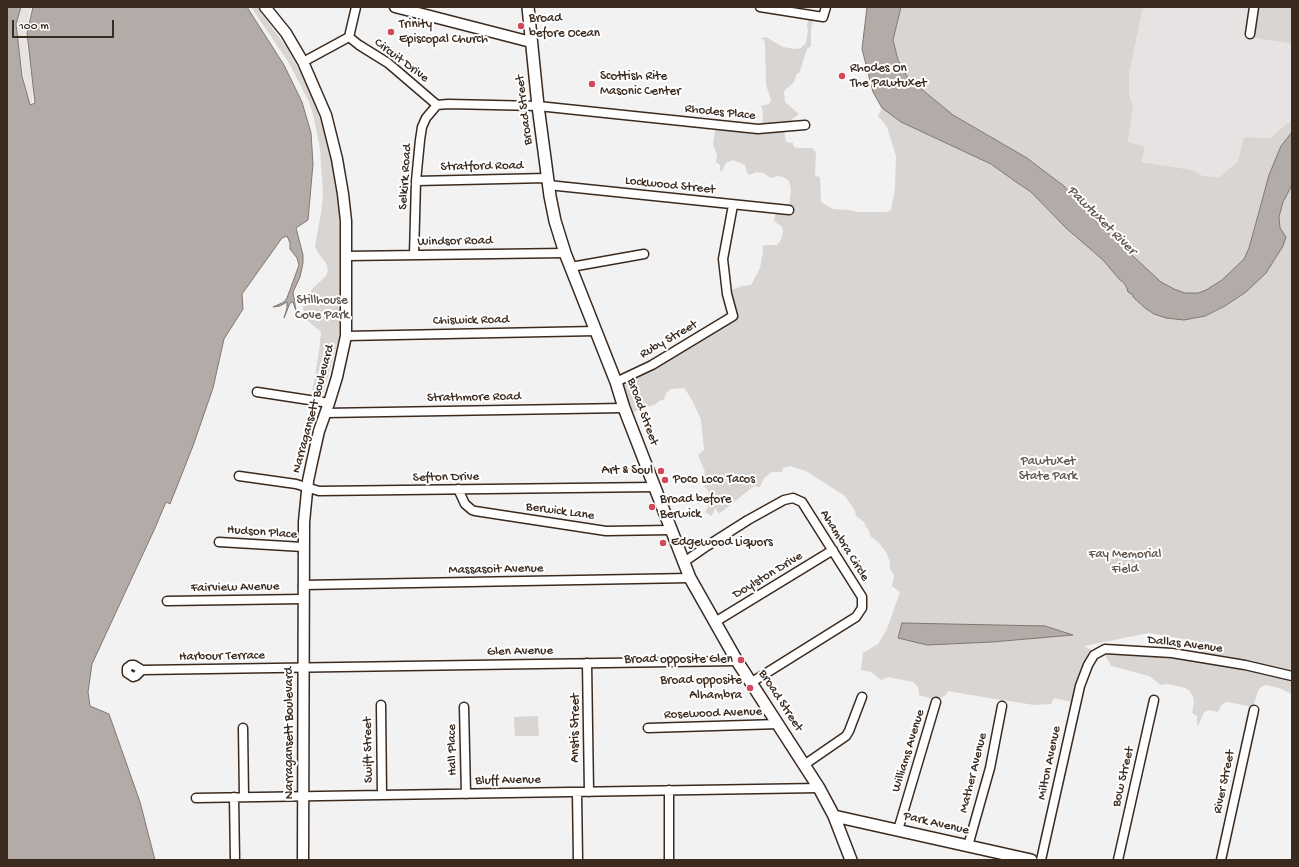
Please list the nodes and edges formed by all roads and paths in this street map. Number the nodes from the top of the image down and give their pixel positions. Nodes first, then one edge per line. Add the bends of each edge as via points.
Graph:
1 (265, 7) edge
2 (356, 7) edge
3 (395, 7) edge
4 (528, 7) edge
5 (760, 7) edge
6 (826, 7) edge
7 (1254, 7) edge
8 (1250, 34) dead end
9 (349, 37) junction
10 (531, 42) junction
11 (303, 62) junction
12 (437, 105) junction
13 (538, 106) junction
14 (805, 125) dead end
15 (416, 181) junction
16 (548, 181) junction
17 (733, 205) junction
18 (789, 210) dead end
19 (565, 253) junction
20 (644, 254) dead end
21 (414, 255) junction
22 (347, 256) junction
23 (572, 268) junction
24 (596, 331) junction
25 (346, 336) junction
26 (616, 382) junction
27 (257, 392) dead end
28 (329, 403) junction
29 (624, 408) junction
30 (325, 413) junction
31 (239, 476) dead end
32 (655, 487) junction
33 (307, 488) junction
34 (458, 490) junction
35 (671, 530) junction
36 (220, 542) dead end
37 (303, 547) junction
38 (833, 550) junction
39 (684, 562) junction
40 (690, 578) junction
41 (303, 585) junction
42 (303, 599) junction
43 (167, 601) dead end
44 (715, 622) junction
45 (737, 660) junction
46 (587, 663) junction
47 (303, 668) junction
48 (142, 670) dead end
49 (1085, 672) joint
50 (1292, 676) edge
51 (752, 682) junction
52 (862, 697) dead end
53 (1154, 700) dead end
54 (936, 702) dead end
55 (381, 705) dead end
56 (1002, 706) dead end
57 (464, 707) dead end
58 (1254, 710) dead end
59 (779, 724) junction
60 (243, 728) dead end
61 (648, 728) dead end
62 (804, 765) junction
63 (819, 788) junction
64 (669, 790) junction
65 (577, 792) junction
66 (589, 792) junction
67 (466, 794) junction
68 (382, 795) junction
69 (303, 796) junction
70 (234, 797) junction
71 (244, 797) junction
72 (196, 798) dead end
73 (834, 816) junction
74 (898, 830) junction
75 (968, 846) junction
76 (235, 860) edge
77 (302, 860) edge
78 (578, 860) edge
79 (669, 860) edge
80 (851, 860) edge
81 (1031, 860) edge
82 (1041, 860) edge
83 (1118, 860) edge
84 (1221, 860) edge

1 - 11 street, Narragansett Boulevard via 286,33
2 - 9 street
3 - 10 street
4 - 10 main road, Broad Street
5 - 6 street via 823,17
7 - 8 street
9 - 11 street
9 - 12 street, Circuit Drive via 388,63
10 - 13 main road, Broad Street
11 - 22 street, Narragansett Boulevard via 326,115 333,140 343,194
12 - 13 street
12 - 15 street, Selkirk Road via 422,127
13 - 14 street, Rhodes Place via 758,129
13 - 16 main road, Broad Street
15 - 16 street, Stratford Road
15 - 21 street, Selkirk Road
16 - 17 street, Lockwood Street
16 - 19 main road, Broad Street via 555,221
17 - 18 street, Lockwood Street
17 - 26 street, Ruby Street via 723,259 727,294 733,316 652,365
19 - 21 street, Windsor Road
19 - 23 main road, Broad Street
20 - 23 street
21 - 22 street, Windsor Road
22 - 25 street, Narragansett Boulevard
23 - 24 main road, Broad Street
24 - 25 street, Chiswick Road
24 - 26 main road, Broad Street
25 - 28 street, Narragansett Boulevard
26 - 29 main road, Broad Street
27 - 28 street
28 - 30 street, Narragansett Boulevard
29 - 30 street, Strathmore Road
29 - 32 main road, Broad Street
30 - 33 street, Narragansett Boulevard
31 - 33 street, Sefton Drive via 296,484
32 - 34 street, Sefton Drive
32 - 35 main road, Broad Street
33 - 34 street, Sefton Drive via 319,491
33 - 37 street, Narragansett Boulevard
34 - 35 street, Berwick Lane via 465,504 475,511 606,531
35 - 39 main road, Broad Street
36 - 37 street, Hudson Place
37 - 41 street, Narragansett Boulevard
38 - 39 street, Ahambra Circle via 802,502 793,498 784,500 748,520
38 - 44 street, Doylston Drive
38 - 51 street, Ahambra Circle via 862,597 860,612 856,617
39 - 40 main road, Broad Street
40 - 41 street, Massasoit Avenue
40 - 44 main road, Broad Street
41 - 42 street, Narragansett Boulevard
42 - 43 street, Fairview Avenue
42 - 47 street, Narragansett Boulevard
44 - 45 main road, Broad Street
45 - 46 street, Glen Avenue
45 - 51 main road, Broad Street
46 - 47 street, Glen Avenue
46 - 66 street, Anstis Street
47 - 48 street, Harbour Terrace
47 - 69 street, Narragansett Boulevard
49 - 50 street, Dallas Avenue via 1094,656 1105,649 1172,653 1246,665
49 - 82 street, Milton Avenue via 1073,714
51 - 59 main road, Broad Street
52 - 62 street via 846,736
53 - 83 street, Bow Street
54 - 74 street, Williams Avenue
55 - 68 street, Swift Street
56 - 75 street, Mather Avenue via 990,768
57 - 67 street, Hall Place
58 - 84 street, River Street
59 - 61 street, Rosewood Avenue
59 - 62 main road, Broad Street
60 - 71 street
62 - 63 main road, Broad Street
63 - 64 street, Bluff Avenue
63 - 73 main road, Broad Street
64 - 66 street, Bluff Avenue
64 - 79 street
65 - 66 street, Bluff Avenue
65 - 67 street, Bluff Avenue
65 - 78 street
67 - 68 street, Bluff Avenue
68 - 69 street, Bluff Avenue
69 - 71 street, Bluff Avenue
69 - 77 street, Narragansett Boulevard
70 - 71 street, Bluff Avenue
70 - 72 street, Bluff Avenue
70 - 76 street
73 - 74 main road, Park Avenue
73 - 80 main road, Broad Street
74 - 75 main road, Park Avenue
75 - 81 main road, Park Avenue

